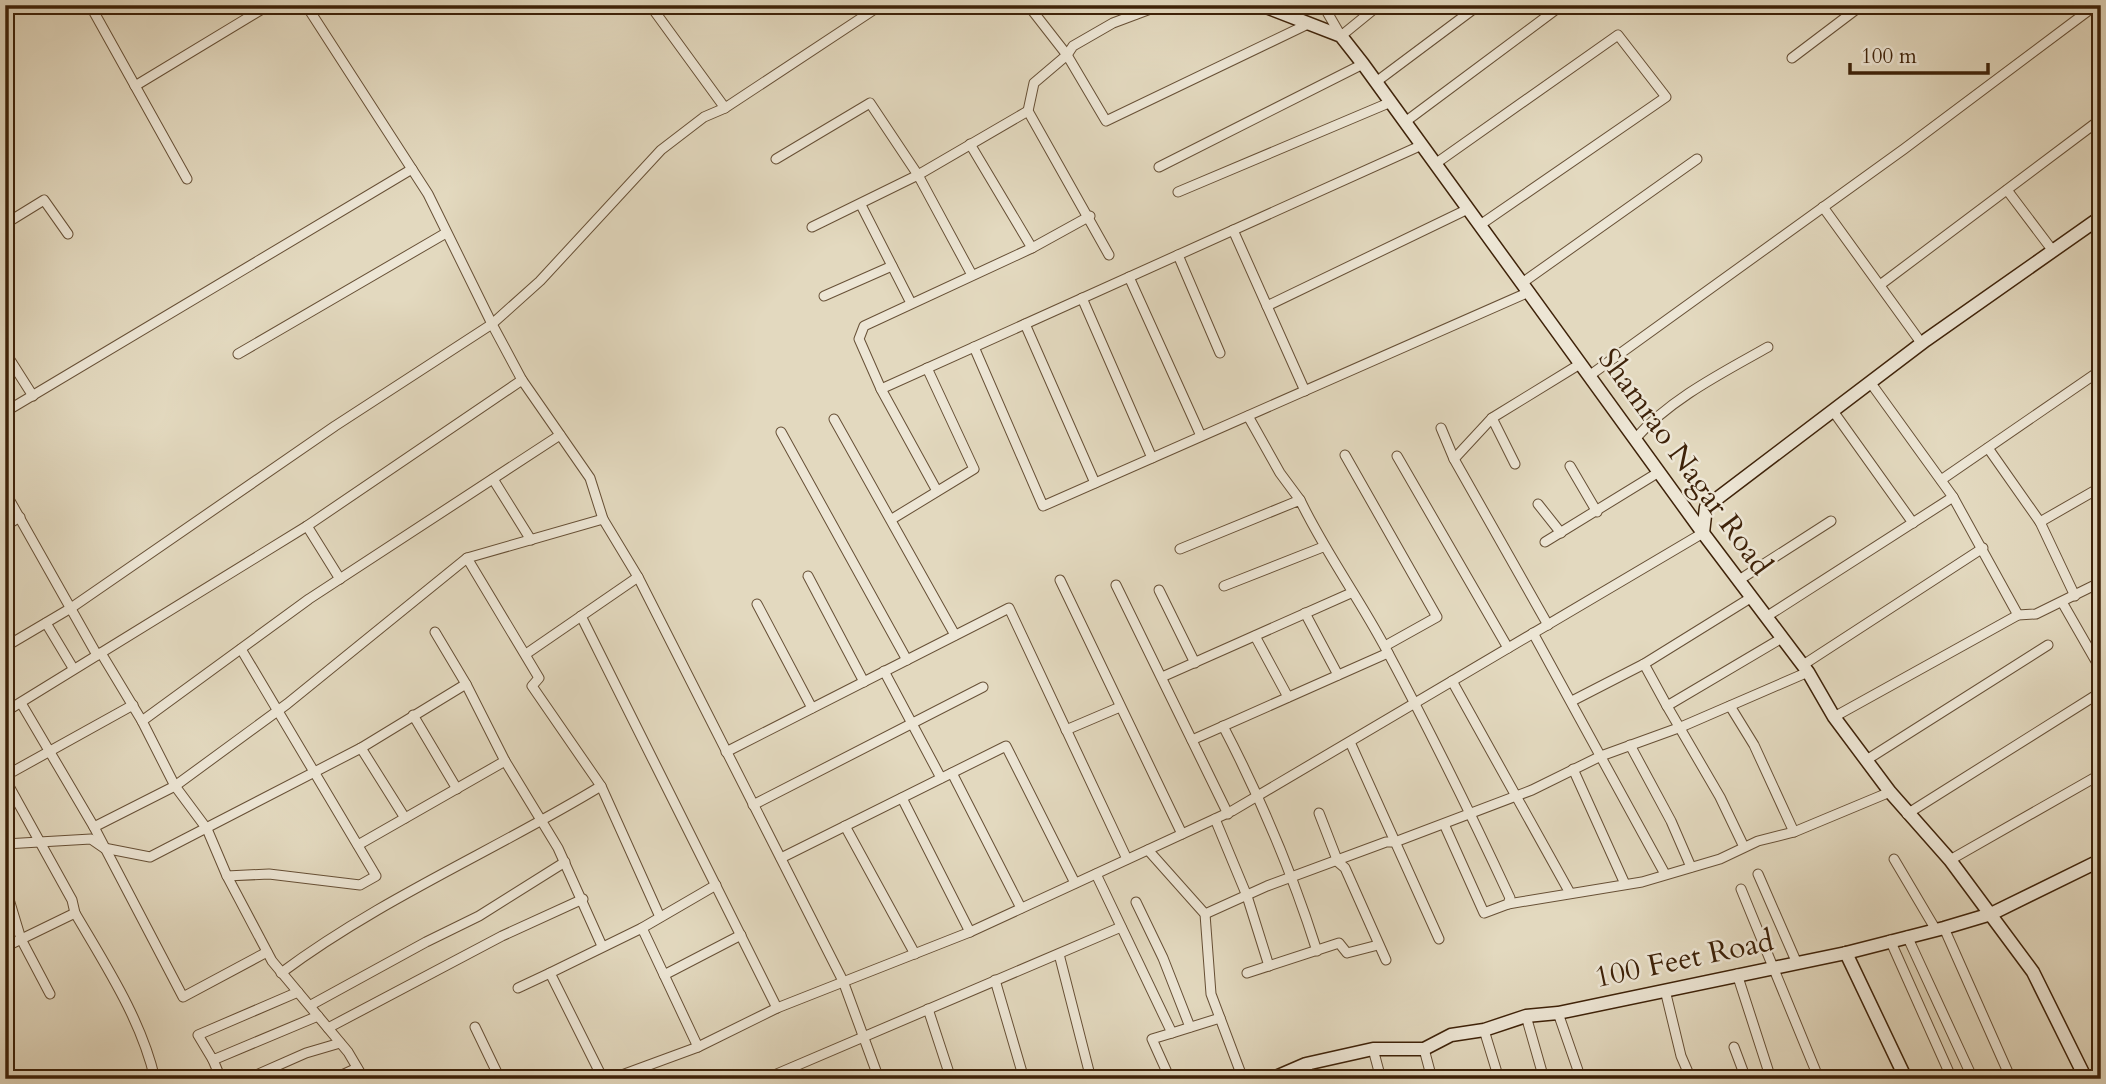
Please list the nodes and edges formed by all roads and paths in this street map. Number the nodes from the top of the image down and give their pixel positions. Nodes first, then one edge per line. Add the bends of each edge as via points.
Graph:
1 (90, 5) edge
2 (269, 5) edge
3 (306, 5) edge
4 (650, 5) edge
5 (881, 5) edge
6 (1028, 5) edge
7 (1130, 5) edge
8 (1161, 5) edge
9 (1261, 5) edge
10 (1323, 5) edge
11 (1379, 5) edge
12 (1479, 5) edge
13 (1562, 5) edge
14 (1862, 5) edge
15 (2096, 5) edge
16 (1136, 14) junction
17 (1306, 25) junction
18 (1341, 36) junction
19 (1068, 55) junction
20 (1792, 58) dead end
21 (1363, 64) junction
22 (1376, 82) junction
23 (135, 86) junction
24 (1391, 102) junction
25 (725, 108) junction
26 (1028, 111) junction
27 (2101, 119) edge
28 (1405, 122) junction
29 (971, 144) junction
30 (1422, 145) junction
31 (776, 159) dead end
32 (1697, 159) dead end
33 (1435, 164) junction
34 (1159, 167) dead end
35 (412, 169) junction
36 (918, 175) junction
37 (187, 179) dead end
38 (2007, 190) junction
39 (1178, 192) dead end
40 (861, 205) junction
41 (1823, 207) junction
42 (1468, 209) junction
43 (1090, 216) junction
44 (2101, 217) edge
45 (5, 224) edge
46 (1480, 225) junction
47 (812, 227) dead end
48 (1233, 230) junction
49 (446, 233) junction
50 (68, 234) dead end
51 (1032, 248) junction
52 (2053, 251) junction
53 (1110, 255) dead end
54 (1178, 255) junction
55 (892, 266) junction
56 (972, 275) junction
57 (1129, 277) junction
58 (1880, 285) junction
59 (1525, 288) junction
60 (824, 296) dead end
61 (1082, 298) junction
62 (911, 303) junction
63 (1267, 306) junction
64 (492, 324) junction
65 (1025, 324) junction
66 (1922, 344) junction
67 (974, 347) junction
68 (1768, 347) dead end
69 (5, 352) edge
70 (1220, 353) dead end
71 (238, 354) dead end
72 (1580, 364) junction
73 (927, 368) junction
74 (2101, 370) edge
75 (1589, 376) junction
76 (522, 380) junction
77 (1870, 382) junction
78 (881, 388) junction
79 (1305, 391) junction
80 (33, 396) junction
81 (1833, 411) junction
82 (5, 412) edge
83 (1248, 416) junction
84 (1492, 418) junction
85 (834, 419) dead end
86 (1441, 428) dead end
87 (781, 432) dead end
88 (560, 435) junction
89 (1201, 436) junction
90 (1635, 439) junction
91 (1988, 447) junction
92 (1345, 455) dead end
93 (1397, 456) dead end
94 (1152, 458) junction
95 (1454, 459) junction
96 (1515, 464) dead end
97 (1570, 466) dead end
98 (1659, 472) junction
99 (493, 479) junction
100 (1941, 480) junction
101 (1095, 483) junction
102 (2101, 486) edge
103 (937, 491) junction
104 (5, 492) edge
105 (1953, 497) junction
106 (1300, 500) junction
107 (1538, 504) dead end
108 (1597, 512) junction
109 (20, 517) junction
110 (603, 519) junction
111 (892, 519) junction
112 (1831, 521) dead end
113 (2040, 522) junction
114 (1913, 523) junction
115 (5, 526) edge
116 (307, 526) junction
117 (1560, 533) junction
118 (1703, 533) junction
119 (531, 540) junction
120 (1545, 542) dead end
121 (1323, 547) junction
122 (1983, 548) junction
123 (1180, 549) dead end
124 (467, 558) junction
125 (808, 576) dead end
126 (638, 577) junction
127 (340, 579) junction
128 (1060, 580) dead end
129 (1739, 580) junction
130 (2101, 582) edge
131 (1116, 585) dead end
132 (1224, 586) dead end
133 (1159, 590) dead end
134 (1351, 593) junction
135 (2075, 596) junction
136 (1752, 597) junction
137 (2062, 602) junction
138 (757, 604) dead end
139 (71, 608) junction
140 (1305, 613) junction
141 (2018, 615) junction
142 (581, 616) junction
143 (1766, 617) junction
144 (46, 623) junction
145 (1548, 625) junction
146 (435, 632) dead end
147 (1533, 633) junction
148 (955, 635) junction
149 (1255, 636) junction
150 (1782, 638) junction
151 (2048, 645) dead end
152 (5, 647) edge
153 (1508, 648) junction
154 (241, 649) junction
155 (1386, 650) junction
156 (99, 654) junction
157 (526, 654) junction
158 (907, 660) junction
159 (1195, 663) junction
160 (1644, 664) junction
161 (73, 668) junction
162 (1805, 669) junction
163 (2101, 670) edge
164 (884, 671) junction
165 (1338, 676) junction
166 (1162, 677) junction
167 (1452, 681) junction
168 (864, 682) junction
169 (466, 684) junction
170 (983, 687) dead end
171 (2101, 692) edge
172 (1289, 697) junction
173 (1572, 701) junction
174 (21, 702) junction
175 (1414, 704) junction
176 (132, 705) junction
177 (1667, 706) junction
178 (1730, 706) junction
179 (1120, 707) junction
180 (812, 708) junction
181 (278, 710) junction
182 (5, 712) edge
183 (413, 715) junction
184 (1834, 717) junction
185 (142, 721) junction
186 (912, 724) junction
187 (1223, 726) junction
188 (1681, 727) junction
189 (1066, 730) junction
190 (1192, 740) junction
191 (1350, 742) junction
192 (1630, 746) junction
193 (361, 747) junction
194 (52, 750) junction
195 (726, 752) junction
196 (1601, 756) junction
197 (1868, 759) junction
198 (505, 761) junction
199 (1573, 769) junction
200 (316, 771) junction
201 (952, 773) junction
202 (2101, 775) edge
203 (5, 778) edge
204 (941, 778) junction
205 (175, 786) junction
206 (601, 786) junction
207 (457, 789) junction
208 (1890, 792) junction
209 (1259, 795) junction
210 (1517, 796) junction
211 (902, 798) junction
212 (753, 805) junction
213 (1319, 813) dead end
214 (1471, 813) junction
215 (1228, 814) junction
216 (1907, 814) junction
217 (405, 818) junction
218 (1215, 819) junction
219 (543, 821) junction
220 (1444, 824) junction
221 (845, 826) junction
222 (94, 827) junction
223 (207, 829) junction
224 (1794, 832) junction
225 (1182, 834) junction
226 (39, 841) junction
227 (1395, 842) junction
228 (5, 844) edge
229 (358, 845) junction
230 (104, 848) junction
231 (1744, 848) junction
232 (1148, 850) junction
233 (780, 858) junction
234 (1127, 859) junction
235 (1894, 859) dead end
236 (1950, 860) junction
237 (2101, 860) edge
238 (565, 862) junction
239 (1338, 862) junction
240 (1691, 867) junction
241 (1096, 874) junction
242 (1665, 874) junction
243 (1758, 874) dead end
244 (227, 877) junction
245 (1294, 877) junction
246 (1075, 883) junction
247 (1625, 884) junction
248 (716, 885) junction
249 (5, 886) edge
250 (1741, 889) dead end
251 (1570, 893) junction
252 (1247, 896) junction
253 (583, 899) junction
254 (1136, 902) dead end
255 (1508, 905) junction
256 (1021, 908) junction
257 (75, 914) junction
258 (1205, 914) junction
259 (1991, 914) junction
260 (660, 917) junction
261 (642, 928) junction
262 (1121, 928) junction
263 (1940, 929) junction
264 (970, 932) junction
265 (741, 935) junction
266 (1907, 936) junction
267 (21, 939) junction
268 (1438, 939) dead end
269 (1890, 940) junction
270 (1378, 944) junction
271 (602, 946) junction
272 (5, 947) edge
273 (1317, 951) junction
274 (267, 952) junction
275 (1846, 953) junction
276 (915, 954) junction
277 (1059, 954) junction
278 (1386, 960) dead end
279 (1796, 961) junction
280 (1269, 966) junction
281 (1773, 966) junction
282 (281, 972) junction
283 (550, 973) junction
284 (1247, 973) dead end
285 (1737, 974) junction
286 (664, 975) junction
287 (995, 980) junction
288 (843, 981) junction
289 (518, 988) dead end
290 (1665, 990) junction
291 (298, 992) junction
292 (50, 994) dead end
293 (311, 1005) junction
294 (777, 1008) junction
295 (928, 1009) junction
296 (1558, 1013) junction
297 (318, 1016) junction
298 (1525, 1016) junction
299 (1220, 1018) junction
300 (475, 1027) dead end
301 (1191, 1027) junction
302 (327, 1028) junction
303 (1484, 1030) junction
304 (1172, 1033) junction
305 (864, 1037) junction
306 (340, 1043) junction
307 (698, 1047) junction
308 (1734, 1047) dead end
309 (1424, 1048) junction
310 (1373, 1049) junction
311 (213, 1060) junction
312 (1306, 1064) junction
313 (357, 1068) junction
314 (1272, 1078) edge
315 (155, 1079) edge
316 (221, 1079) edge
317 (247, 1079) edge
318 (334, 1079) edge
319 (363, 1079) edge
320 (500, 1079) edge
321 (603, 1079) edge
322 (611, 1079) edge
323 (765, 1079) edge
324 (879, 1079) edge
325 (951, 1079) edge
326 (1024, 1079) edge
327 (1091, 1079) edge
328 (1170, 1079) edge
329 (1243, 1079) edge
330 (1310, 1079) edge
331 (1381, 1079) edge
332 (1432, 1079) edge
333 (1499, 1079) edge
334 (1544, 1079) edge
335 (1581, 1079) edge
336 (1691, 1079) edge
337 (1746, 1079) edge
338 (1771, 1079) edge
339 (1819, 1079) edge
340 (1906, 1079) edge
341 (1952, 1079) edge
342 (1973, 1079) edge
343 (2011, 1079) edge
344 (2086, 1079) edge

1 - 23 street
2 - 23 street
3 - 35 street
4 - 25 street
5 - 25 street
6 - 19 street
7 - 16 street
8 - 16 street
9 - 17 street
10 - 18 street
11 - 18 street
12 - 22 street
13 - 28 street
14 - 20 street
15 - 41 street
16 - 19 street via 1073,46
17 - 18 street
17 - 19 street via 1106,121
18 - 21 street, Shamrao Nagar Road
19 - 26 street via 1034,83
21 - 22 street, Shamrao Nagar Road
21 - 34 street
22 - 24 street, Shamrao Nagar Road
23 - 37 street
24 - 28 street, Shamrao Nagar Road
24 - 39 street
25 - 64 street via 661,150 540,281
26 - 29 street
26 - 43 street
27 - 38 street
28 - 30 street, Shamrao Nagar Road
29 - 36 street
29 - 51 street
30 - 33 street, Shamrao Nagar Road
30 - 48 street
31 - 36 street via 870,103
32 - 59 street
33 - 42 street, Shamrao Nagar Road
33 - 46 street via 1618,35 1666,97
35 - 49 street
35 - 80 street
36 - 40 street
36 - 56 street
38 - 52 street
38 - 58 street
40 - 47 street
40 - 55 street
41 - 58 street
41 - 75 street
42 - 46 street, Shamrao Nagar Road
42 - 63 street
43 - 51 street
43 - 53 street
44 - 52 street
45 - 50 street via 44,200
46 - 59 street, Shamrao Nagar Road
48 - 54 street
48 - 63 street
49 - 64 street
49 - 71 street
51 - 56 street
52 - 66 street
54 - 57 street
54 - 70 street
55 - 60 street
55 - 62 street
56 - 62 street
57 - 61 street
57 - 89 street
58 - 66 street
59 - 72 street, Shamrao Nagar Road
59 - 79 street
61 - 65 street
61 - 94 street
62 - 78 street via 864,326 859,340
63 - 79 street
64 - 76 street
64 - 139 street
65 - 67 street
65 - 101 street
66 - 77 street
67 - 73 street
67 - 101 street via 1043,506
68 - 90 street via 1703,384
69 - 80 street
72 - 75 street, Shamrao Nagar Road
72 - 84 street
73 - 78 street
73 - 103 street via 974,469
74 - 91 street
75 - 90 street, Shamrao Nagar Road
76 - 88 street
76 - 116 street
77 - 81 street
77 - 100 street
78 - 103 street
79 - 83 street
80 - 82 street
81 - 114 street
81 - 118 street via 1706,507
83 - 89 street
83 - 106 street
84 - 95 street
84 - 96 street
85 - 111 street
86 - 95 street
87 - 158 street
88 - 99 street
88 - 110 street via 590,478
89 - 94 street
90 - 98 street, Shamrao Nagar Road
91 - 100 street
91 - 113 street
92 - 155 street via 1437,617
93 - 153 street
94 - 101 street
95 - 145 street
97 - 108 street
98 - 108 street
98 - 118 street, Shamrao Nagar Road
99 - 119 street
99 - 127 street
100 - 105 street
102 - 113 street
103 - 111 street
104 - 109 street
105 - 114 street
105 - 122 street
106 - 121 street
106 - 123 street
107 - 117 street
108 - 117 street
109 - 115 street
109 - 139 street
110 - 119 street
110 - 126 street
111 - 148 street
112 - 129 street
113 - 135 street
114 - 143 street
116 - 127 street
116 - 156 street
117 - 120 street
118 - 129 street, Shamrao Nagar Road
118 - 145 street
119 - 124 street
121 - 132 street
121 - 134 street
122 - 141 street
122 - 162 street
124 - 157 street
124 - 181 street
125 - 168 street
126 - 142 street
126 - 195 street
127 - 154 street
128 - 179 street
129 - 136 street, Shamrao Nagar Road
130 - 135 street
131 - 166 street
133 - 159 street
134 - 140 street
134 - 155 street
135 - 137 street
136 - 143 street, Shamrao Nagar Road
136 - 160 street
137 - 141 street via 2036,614
137 - 163 street
138 - 180 street
139 - 144 street
139 - 156 street
140 - 149 street
140 - 165 street
141 - 184 street
142 - 157 street
142 - 248 street
143 - 150 street, Shamrao Nagar Road
144 - 152 street
144 - 161 street
145 - 147 street
146 - 169 street
147 - 153 street
147 - 173 street
148 - 158 street
148 - 189 street via 1009,608
149 - 159 street
149 - 172 street
150 - 162 street, Shamrao Nagar Road
150 - 177 street
151 - 197 street
153 - 167 street
154 - 181 street
154 - 185 street
155 - 165 street
155 - 175 street
156 - 161 street
156 - 176 street
157 - 206 street via 539,678 532,686
158 - 164 street
159 - 166 street
160 - 173 street
160 - 177 street
161 - 174 street
162 - 178 street
162 - 184 street, Shamrao Nagar Road
164 - 168 street
164 - 186 street
165 - 172 street
166 - 190 street
167 - 175 street
167 - 210 street
168 - 180 street
169 - 183 street
169 - 198 street
170 - 186 street
171 - 216 street
172 - 187 street
173 - 196 street
174 - 182 street
174 - 194 street
175 - 191 street
175 - 214 street
176 - 185 street
176 - 194 street
177 - 188 street
178 - 188 street
178 - 224 street via 1754,745
179 - 189 street
179 - 225 street
180 - 195 street
181 - 200 street
181 - 205 street
183 - 193 street
183 - 207 street
184 - 197 street, Shamrao Nagar Road
185 - 205 street
186 - 204 street
186 - 212 street
187 - 190 street
187 - 209 street
188 - 192 street
188 - 231 street
189 - 234 street
190 - 215 street
191 - 209 street
191 - 227 street
192 - 196 street
192 - 240 street
193 - 200 street
193 - 217 street
194 - 203 street
194 - 222 street
195 - 212 street
196 - 199 street
196 - 242 street
197 - 208 street, Shamrao Nagar Road
198 - 207 street
198 - 219 street
199 - 210 street
199 - 247 street
200 - 223 street
200 - 229 street
201 - 204 street
201 - 246 street via 1006,746
201 - 256 street
202 - 236 street
203 - 226 street
204 - 211 street
205 - 222 street
205 - 223 street
206 - 219 street
206 - 260 street
207 - 217 street
208 - 216 street, Shamrao Nagar Road
208 - 224 street
209 - 215 street
209 - 245 street
210 - 214 street
210 - 251 street
211 - 221 street
211 - 264 street
212 - 233 street
213 - 239 street
214 - 220 street
214 - 255 street via 1510,898
215 - 218 street
216 - 236 street, Shamrao Nagar Road
217 - 229 street
218 - 225 street
218 - 252 street
219 - 238 street
219 - 282 street via 319,945
220 - 227 street
220 - 255 street via 1484,913
221 - 233 street
221 - 276 street
222 - 230 street
223 - 230 street via 150,857
223 - 244 street
224 - 231 street
225 - 232 street
226 - 228 street
226 - 230 street via 91,839
226 - 257 street via 72,900
227 - 239 street
227 - 268 street
229 - 244 street via 376,876 360,885 269,874
230 - 274 street via 183,997
231 - 240 street
232 - 234 street
232 - 258 street
233 - 288 street
234 - 241 street
235 - 263 street
236 - 259 street, Shamrao Nagar Road
237 - 259 street, 100 Feet Road
238 - 253 street
238 - 293 street via 479,916
239 - 245 street
239 - 270 street via 1345,868
240 - 242 street
241 - 246 street
241 - 262 street
242 - 247 street
243 - 279 street
244 - 274 street
245 - 252 street
245 - 273 street
246 - 256 street
247 - 251 street
248 - 260 street
248 - 265 street
249 - 267 street
250 - 281 street
251 - 255 street
252 - 258 street
252 - 280 street
253 - 271 street
253 - 302 street
254 - 301 street
256 - 264 street
257 - 267 street
257 - 315 street via 123,995
258 - 299 street via 1211,994
259 - 263 street, 100 Feet Road
259 - 344 street, Shamrao Nagar Road via 2033,972
260 - 261 street
261 - 271 street
261 - 286 street
262 - 277 street
262 - 304 street
263 - 266 street, 100 Feet Road
263 - 343 street
264 - 276 street
265 - 286 street
265 - 294 street
266 - 269 street, 100 Feet Road
266 - 342 street
267 - 272 street
267 - 292 street
269 - 275 street, 100 Feet Road
269 - 341 street
270 - 273 street via 1347,953 1339,943
270 - 278 street
271 - 283 street
273 - 280 street
274 - 282 street
275 - 279 street, 100 Feet Road
275 - 340 street
276 - 288 street
277 - 287 street
277 - 327 street
279 - 281 street, 100 Feet Road
280 - 284 street
281 - 285 street, 100 Feet Road
281 - 339 street
282 - 291 street
283 - 289 street
283 - 321 street
285 - 290 street, 100 Feet Road
285 - 338 street
286 - 307 street
287 - 295 street
287 - 326 street
288 - 294 street
288 - 305 street
290 - 296 street, 100 Feet Road
290 - 336 street
291 - 293 street
291 - 311 street via 198,1035
293 - 297 street
294 - 307 street
295 - 305 street
295 - 325 street
296 - 298 street, 100 Feet Road
296 - 335 street
297 - 302 street
297 - 311 street
298 - 303 street, 100 Feet Road
298 - 334 street
299 - 301 street
299 - 329 street
300 - 320 street
301 - 304 street
302 - 306 street
303 - 309 street, 100 Feet Road via 1451,1035
303 - 333 street
304 - 328 street via 1153,1040
305 - 323 street
305 - 324 street
306 - 313 street
306 - 317 street
307 - 322 street
308 - 337 street
309 - 310 street, 100 Feet Road
309 - 332 street
310 - 312 street, 100 Feet Road
310 - 331 street
311 - 316 street
312 - 314 street, 100 Feet Road
312 - 330 street
313 - 318 street
313 - 319 street

